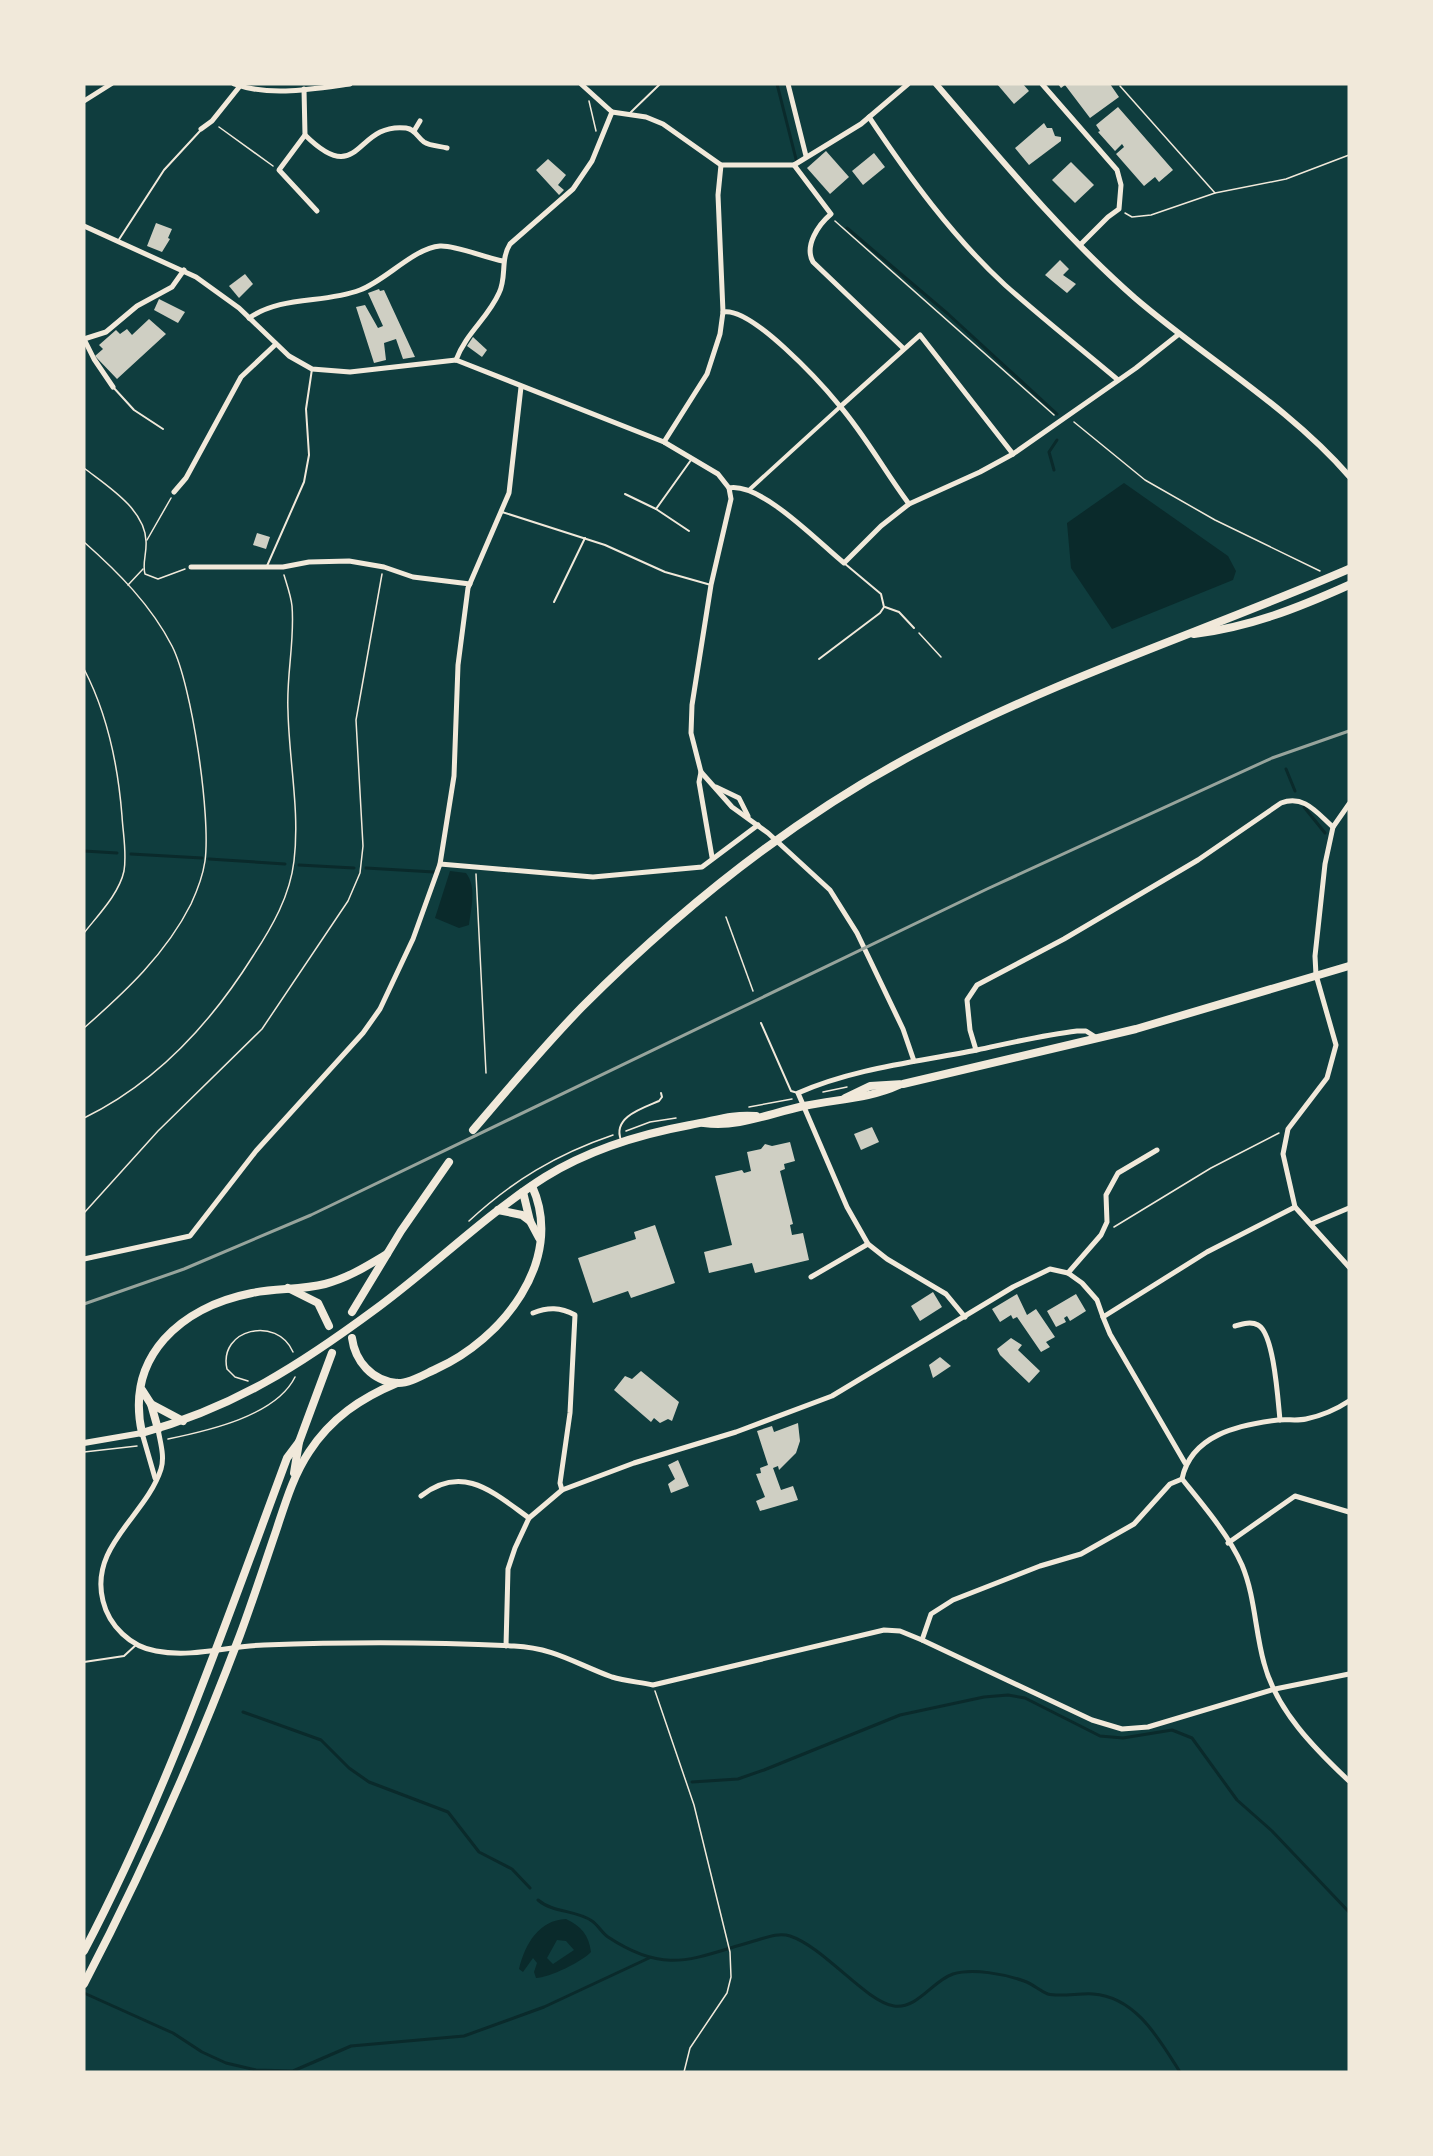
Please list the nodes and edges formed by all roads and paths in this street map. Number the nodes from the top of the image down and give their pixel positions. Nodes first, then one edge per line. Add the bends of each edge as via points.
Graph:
1 (111, 84) edge
2 (350, 84) edge
3 (581, 84) edge
4 (660, 84) edge
5 (788, 84) edge
6 (908, 84) edge
7 (936, 84) edge
8 (1042, 84) edge
9 (237, 85) edge
10 (1120, 86) dead end
11 (303, 89) junction
12 (588, 93) junction
13 (84, 101) edge
14 (612, 112) junction
15 (629, 114) junction
16 (869, 117) junction
17 (212, 121) junction
18 (420, 121) dead end
19 (201, 129) joint
20 (414, 131) junction
21 (305, 135) junction
22 (600, 143) junction
23 (447, 148) dead end
24 (1349, 155) edge
25 (806, 156) junction
26 (721, 165) junction
27 (794, 165) junction
28 (279, 170) junction
29 (1215, 193) junction
30 (316, 211) dead end
31 (1132, 217) dead end
32 (84, 226) edge
33 (840, 226) dead end
34 (117, 243) junction
35 (1080, 245) junction
36 (503, 261) junction
37 (184, 270) junction
38 (723, 312) junction
39 (249, 318) junction
40 (1179, 334) junction
41 (84, 339) edge
42 (276, 344) junction
43 (903, 348) junction
44 (456, 360) junction
45 (312, 369) junction
46 (1118, 380) junction
47 (113, 387) joint
48 (521, 387) junction
49 (841, 406) junction
50 (1067, 417) junction
51 (1058, 423) junction
52 (163, 429) dead end
53 (664, 442) junction
54 (1013, 454) junction
55 (693, 458) junction
56 (84, 468) edge
57 (1349, 476) edge
58 (729, 488) junction
59 (749, 490) junction
60 (174, 492) joint
61 (625, 494) dead end
62 (909, 504) junction
63 (656, 509) junction
64 (501, 512) junction
65 (689, 531) dead end
66 (585, 538) junction
67 (146, 541) junction
68 (84, 542) edge
69 (844, 563) junction
70 (267, 566) junction
71 (191, 567) joint
72 (282, 567) junction
73 (384, 567) junction
74 (143, 568) junction
75 (1314, 568) dead end
76 (1349, 568) edge
77 (470, 584) junction
78 (128, 585) junction
79 (711, 585) junction
80 (1349, 585) edge
81 (554, 602) dead end
82 (884, 607) junction
83 (914, 627) joint
84 (1187, 635) junction
85 (941, 657) dead end
86 (819, 659) dead end
87 (84, 669) edge
88 (701, 772) junction
89 (715, 786) junction
90 (1349, 804) edge
91 (748, 816) junction
92 (758, 825) junction
93 (1332, 827) junction
94 (712, 857) junction
95 (440, 864) junction
96 (476, 869) junction
97 (726, 916) dead end
98 (84, 933) edge
99 (1349, 966) edge
100 (1316, 975) junction
101 (753, 991) dead end
102 (761, 1023) dead end
103 (84, 1028) edge
104 (1099, 1039) junction
105 (976, 1050) junction
106 (914, 1061) junction
107 (486, 1073) dead end
108 (661, 1093) dead end
109 (798, 1093) junction
110 (803, 1106) junction
111 (84, 1118) edge
112 (1288, 1129) junction
113 (473, 1130) dead end
114 (622, 1144) junction
115 (1157, 1150) dead end
116 (449, 1162) dead end
117 (531, 1186) junction
118 (523, 1192) junction
119 (1295, 1207) junction
120 (1349, 1208) edge
121 (498, 1210) junction
122 (84, 1213) edge
123 (530, 1221) junction
124 (1311, 1224) junction
125 (1101, 1234) junction
126 (540, 1242) junction
127 (868, 1244) junction
128 (387, 1254) junction
129 (84, 1259) edge
130 (1349, 1267) edge
131 (1068, 1273) junction
132 (811, 1277) dead end
133 (288, 1288) junction
134 (352, 1312) dead end
135 (533, 1313) dead end
136 (965, 1317) junction
137 (1103, 1317) junction
138 (329, 1326) dead end
139 (1235, 1326) dead end
140 (352, 1338) dead end
141 (292, 1352) dead end
142 (332, 1353) dead end
143 (295, 1377) dead end
144 (254, 1381) dead end
145 (397, 1383) junction
146 (142, 1390) junction
147 (1349, 1401) edge
148 (151, 1404) junction
149 (1280, 1420) junction
150 (183, 1421) junction
151 (158, 1429) junction
152 (142, 1433) junction
153 (160, 1440) junction
154 (299, 1442) junction
155 (84, 1443) edge
156 (146, 1444) junction
157 (84, 1452) edge
158 (1185, 1463) junction
159 (155, 1478) junction
160 (1182, 1479) junction
161 (291, 1485) junction
162 (562, 1490) junction
163 (421, 1496) dead end
164 (1349, 1512) edge
165 (529, 1518) junction
166 (1228, 1543) junction
167 (922, 1640) junction
168 (137, 1644) junction
169 (506, 1646) junction
170 (84, 1662) edge
171 (1349, 1674) edge
172 (652, 1685) junction
173 (1275, 1689) junction
174 (1349, 1781) edge
175 (84, 1951) edge
176 (84, 1984) edge
177 (684, 2072) edge

1 - 13 street
2 - 11 street
3 - 12 street
4 - 15 lane
5 - 25 street
6 - 16 street
7 - 35 street
8 - 35 street via 1117,170 1121,185 1119,209
9 - 11 street
9 - 17 street
10 - 29 path
11 - 21 street
12 - 14 street
12 - 22 path
14 - 15 street
14 - 22 street
15 - 26 street via 667,126
16 - 25 street
16 - 46 street via 913,182 1004,284
17 - 19 street
17 - 28 path
18 - 20 street
19 - 34 lane via 164,170
20 - 21 street via 378,131 355,153 343,157 327,153
20 - 23 street via 427,143
21 - 28 street
22 - 36 street via 573,189 514,238
24 - 29 path via 1286,179
25 - 27 street
26 - 27 street
26 - 38 street via 718,195
27 - 43 street via 831,214 811,244 813,262
28 - 30 street
29 - 31 path via 1151,215
32 - 34 street
33 - 51 path via 1051,411
34 - 37 street
35 - 40 street
36 - 39 street via 447,246 433,247 362,290 278,304
36 - 44 street via 500,292 466,338
37 - 39 street
37 - 41 street via 172,287 137,306 106,332
38 - 49 street via 751,319
38 - 53 street via 707,374
39 - 42 street
40 - 46 street
40 - 57 street via 1299,426
41 - 47 street
42 - 45 street via 289,357
42 - 60 street via 241,376 186,478
43 - 49 street
43 - 54 street via 920,335 926,340
44 - 45 street via 350,372
44 - 48 street
45 - 70 lane via 306,409 309,455 304,482
46 - 50 street
47 - 52 lane via 134,410
48 - 53 street
48 - 64 street via 513,471
49 - 59 street
49 - 62 street
50 - 51 street
50 - 75 path via 1130,470 1162,490
51 - 54 street
53 - 55 street
54 - 62 street
55 - 58 street via 718,474
55 - 63 lane
56 - 67 path via 124,500 142,523
58 - 59 street
58 - 79 street via 729,512
59 - 69 street
60 - 67 path
61 - 63 lane
62 - 69 street
63 - 65 lane
64 - 66 lane
64 - 77 street
66 - 79 lane via 664,572
66 - 81 lane
67 - 74 path
68 - 78 path
69 - 82 lane via 880,593
70 - 71 street
70 - 72 street
71 - 74 path via 158,579 145,574
72 - 73 street via 332,560
72 - 111 path via 292,606 287,689 297,834 286,894 262,942 206,1023 138,1084
73 - 77 street via 413,578
73 - 122 path via 356,720 363,846 360,873 348,901 262,1029 158,1131
74 - 78 path
76 - 84 main road
77 - 95 street via 458,665 454,776
78 - 103 path via 172,646 185,682 199,761 205,860 191,903 166,944 117,999
79 - 88 street via 691,714 691,733
80 - 84 main road via 1269,619
82 - 83 lane via 899,612
82 - 86 lane
83 - 85 path
84 - 113 main road via 1038,695 942,740 800,825 683,915 584,1006
87 - 98 path via 107,724 120,786 125,840 124,871 116,889
88 - 89 street
88 - 94 street via 699,782
89 - 91 street via 732,807
89 - 91 street via 739,798
90 - 93 street
91 - 92 street
92 - 94 street
92 - 106 street via 830,891 857,933
93 - 100 street via 1324,864
93 - 105 street via 1305,803 1281,803 1188,866 977,985 967,1000
94 - 96 street via 702,867 624,876
95 - 96 street
95 - 129 street via 413,939 380,1009 256,1151 190,1236
96 - 107 path
97 - 101 path
99 - 100 main road
100 - 104 main road
100 - 112 street via 1336,1045 1333,1062 1327,1077
102 - 109 lane via 791,1091
104 - 105 street via 1086,1031 1077,1031
104 - 110 main road via 903,1084 870,1086 845,1098
105 - 106 street
106 - 109 street via 820,1083
108 - 114 lane via 659,1101 630,1114 622,1122 618,1133
109 - 110 street
110 - 114 main road via 738,1123 702,1123 658,1132
110 - 127 street via 847,1207
112 - 119 street via 1283,1154
112 - 125 path via 1211,1168
114 - 117 main road via 561,1168
115 - 125 street via 1118,1173 1106,1195 1107,1222
116 - 128 main road
117 - 118 main road
117 - 126 main road via 542,1212
118 - 121 main road
118 - 123 main road
119 - 124 street
119 - 137 street via 1207,1252
120 - 124 street
121 - 123 main road via 522,1215
121 - 150 main road via 378,1308 279,1376 234,1401
123 - 126 main road
124 - 130 street
125 - 131 street
126 - 145 main road via 531,1276 499,1326 454,1361
127 - 132 street
127 - 136 street via 946,1294
128 - 133 main road via 344,1278
128 - 134 main road
131 - 136 street via 1050,1269
131 - 137 street via 1097,1300
133 - 138 main road via 318,1303
133 - 146 main road via 228,1300 180,1324 152,1354 143,1375
135 - 162 street via 546,1308 575,1315
136 - 162 street via 832,1396
137 - 158 street
139 - 149 street via 1250,1322 1265,1331
140 - 145 main road via 361,1365
141 - 144 path via 285,1338 269,1330 257,1330 237,1339 226,1353 227,1369 241,1380
142 - 154 main road
143 - 153 path via 279,1399 238,1419 195,1434
145 - 161 main road via 363,1398 341,1414 309,1451
146 - 148 main road
146 - 152 main road via 138,1413
147 - 149 street via 1305,1420
148 - 150 main road
148 - 151 main road
149 - 158 street via 1239,1426 1206,1439
150 - 151 main road
151 - 152 main road
151 - 153 street
152 - 155 street
152 - 156 street
153 - 159 street via 162,1455
154 - 161 main road
154 - 175 main road via 287,1458 171,1767
156 - 157 path
156 - 159 street
158 - 160 street
159 - 168 street via 143,1505 114,1541 102,1577 106,1613 123,1635
160 - 166 street
160 - 167 street via 1170,1484 1134,1524 1082,1554 953,1600 931,1614
161 - 176 main road via 239,1636 170,1806
162 - 165 street
163 - 165 street via 432,1487 476,1482
164 - 166 street via 1295,1496
165 - 169 street via 508,1569
166 - 173 street via 1242,1565 1263,1662
167 - 172 street via 900,1631 884,1630
167 - 173 street via 1092,1720 1122,1729 1148,1727
168 - 169 street via 177,1654 268,1645
168 - 170 lane via 124,1656
169 - 172 street via 561,1653 615,1678
171 - 173 street
172 - 177 path via 685,1777 729,1939 731,1977 727,1993 690,2048
173 - 174 street via 1296,1725

